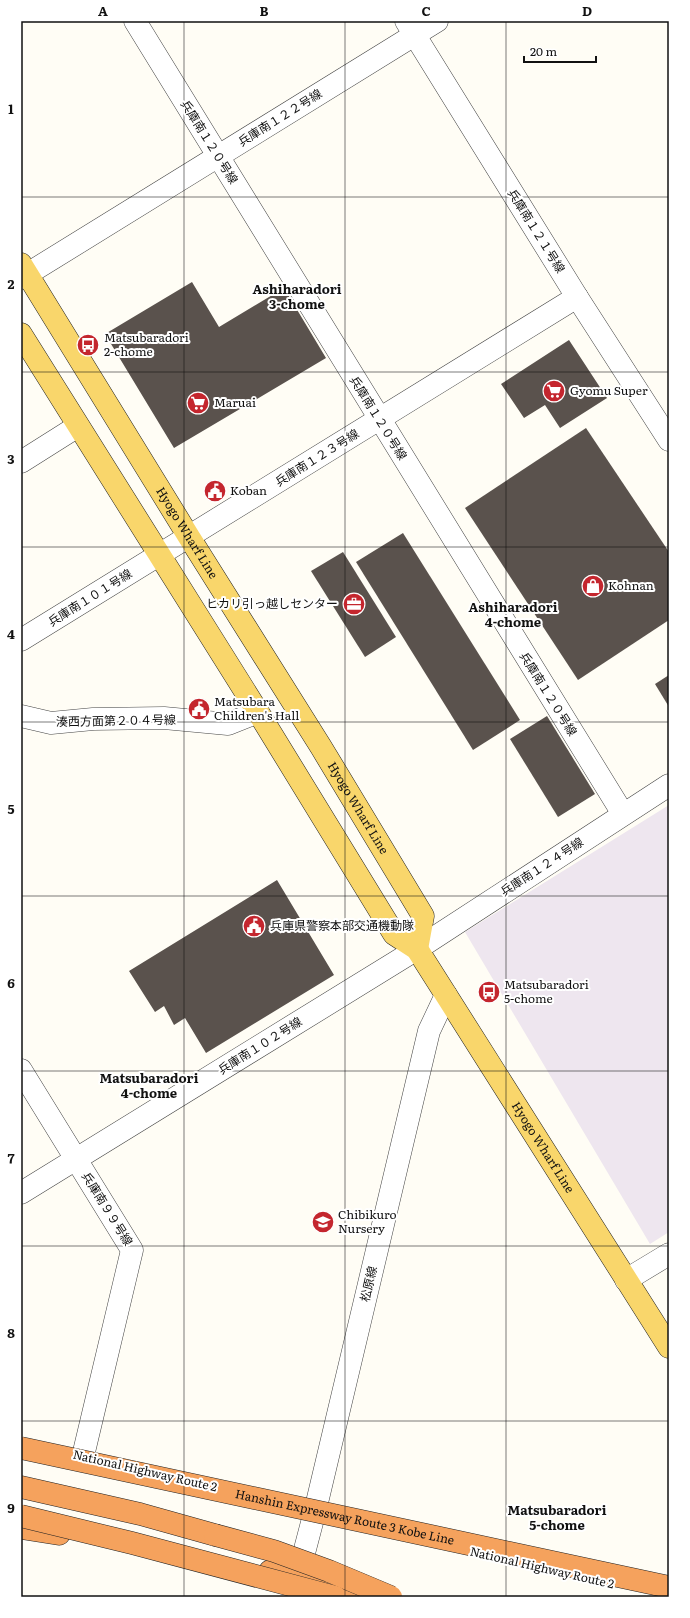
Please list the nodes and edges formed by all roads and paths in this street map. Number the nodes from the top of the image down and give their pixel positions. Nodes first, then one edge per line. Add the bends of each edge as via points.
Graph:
1 (135, 21) edge
2 (437, 21) edge
3 (410, 28) edge
4 (218, 157) junction
5 (23, 272) edge
6 (577, 298) junction
7 (21, 334) edge
8 (379, 420) junction
9 (78, 426) junction
10 (669, 440) edge
11 (21, 462) edge
12 (189, 537) junction
13 (159, 555) junction
14 (21, 640) edge
15 (258, 712) junction
16 (21, 716) edge
17 (321, 747) junction
18 (292, 767) junction
19 (669, 786) edge
20 (623, 814) junction
21 (417, 949) junction
22 (446, 995) junction
23 (21, 1070) edge
24 (76, 1159) junction
25 (21, 1193) edge
26 (669, 1254) edge
27 (626, 1280) junction
28 (669, 1347) edge
29 (21, 1440) edge
30 (21, 1448) edge
31 (83, 1456) junction
32 (21, 1487) edge
33 (316, 1511) junction
34 (21, 1516) edge
35 (21, 1528) edge
36 (298, 1576) junction
37 (669, 1587) edge
38 (366, 1593) edge
39 (335, 1597) edge
40 (392, 1597) edge
41 (398, 1597) edge
42 (666, 1597) edge

1 - 4 street, 兵庫南１２０号線
2 - 3 street, 兵庫南１２２号線
3 - 4 street, 兵庫南１２２号線
3 - 6 street, 兵庫南１２１号線
4 - 5 street, 兵庫南１２２号線
4 - 8 street, 兵庫南１２０号線
5 - 12 main road, Hyogo Wharf Line
6 - 8 street, 兵庫南１２３号線
6 - 10 street, 兵庫南１２１号線
7 - 9 main road, Hyogo Wharf Line
8 - 12 street, 兵庫南１２３号線
8 - 20 street, 兵庫南１２０号線
9 - 11 street
9 - 13 main road, Hyogo Wharf Line
12 - 13 street, 兵庫南１２３号線
12 - 17 main road, Hyogo Wharf Line
13 - 14 street, 兵庫南１０１号線
13 - 15 main road, Hyogo Wharf Line
15 - 16 street, 湊西方面第２０４号線 via 228,724 164,718 93,719 51,723
15 - 18 main road, Hyogo Wharf Line
17 - 18 main road
17 - 21 main road, Hyogo Wharf Line via 423,916
18 - 21 main road, Hyogo Wharf Line via 394,934
19 - 20 street, 兵庫南１２４号線
20 - 21 street, 兵庫南１２４号線
21 - 22 main road, Hyogo Wharf Line
21 - 24 street, 兵庫南１０２号線
22 - 27 main road, Hyogo Wharf Line
22 - 33 street, 松原線 via 429,1031
23 - 24 street, 兵庫南９９号線
24 - 25 street, 兵庫南１０２号線
24 - 31 street, 兵庫南９９号線 via 132,1250
26 - 27 street
27 - 28 main road, Hyogo Wharf Line
29 - 31 highway, National Highway Route 2
30 - 37 highway, Hanshin Expressway Route 3 Kobe Line, bridge
31 - 33 highway, National Highway Route 2
32 - 40 highway, bridge via 140,1514 274,1551
33 - 36 street, 松原線
33 - 42 highway, National Highway Route 2
34 - 39 highway, bridge
35 - 36 highway
36 - 38 highway
38 - 41 highway

